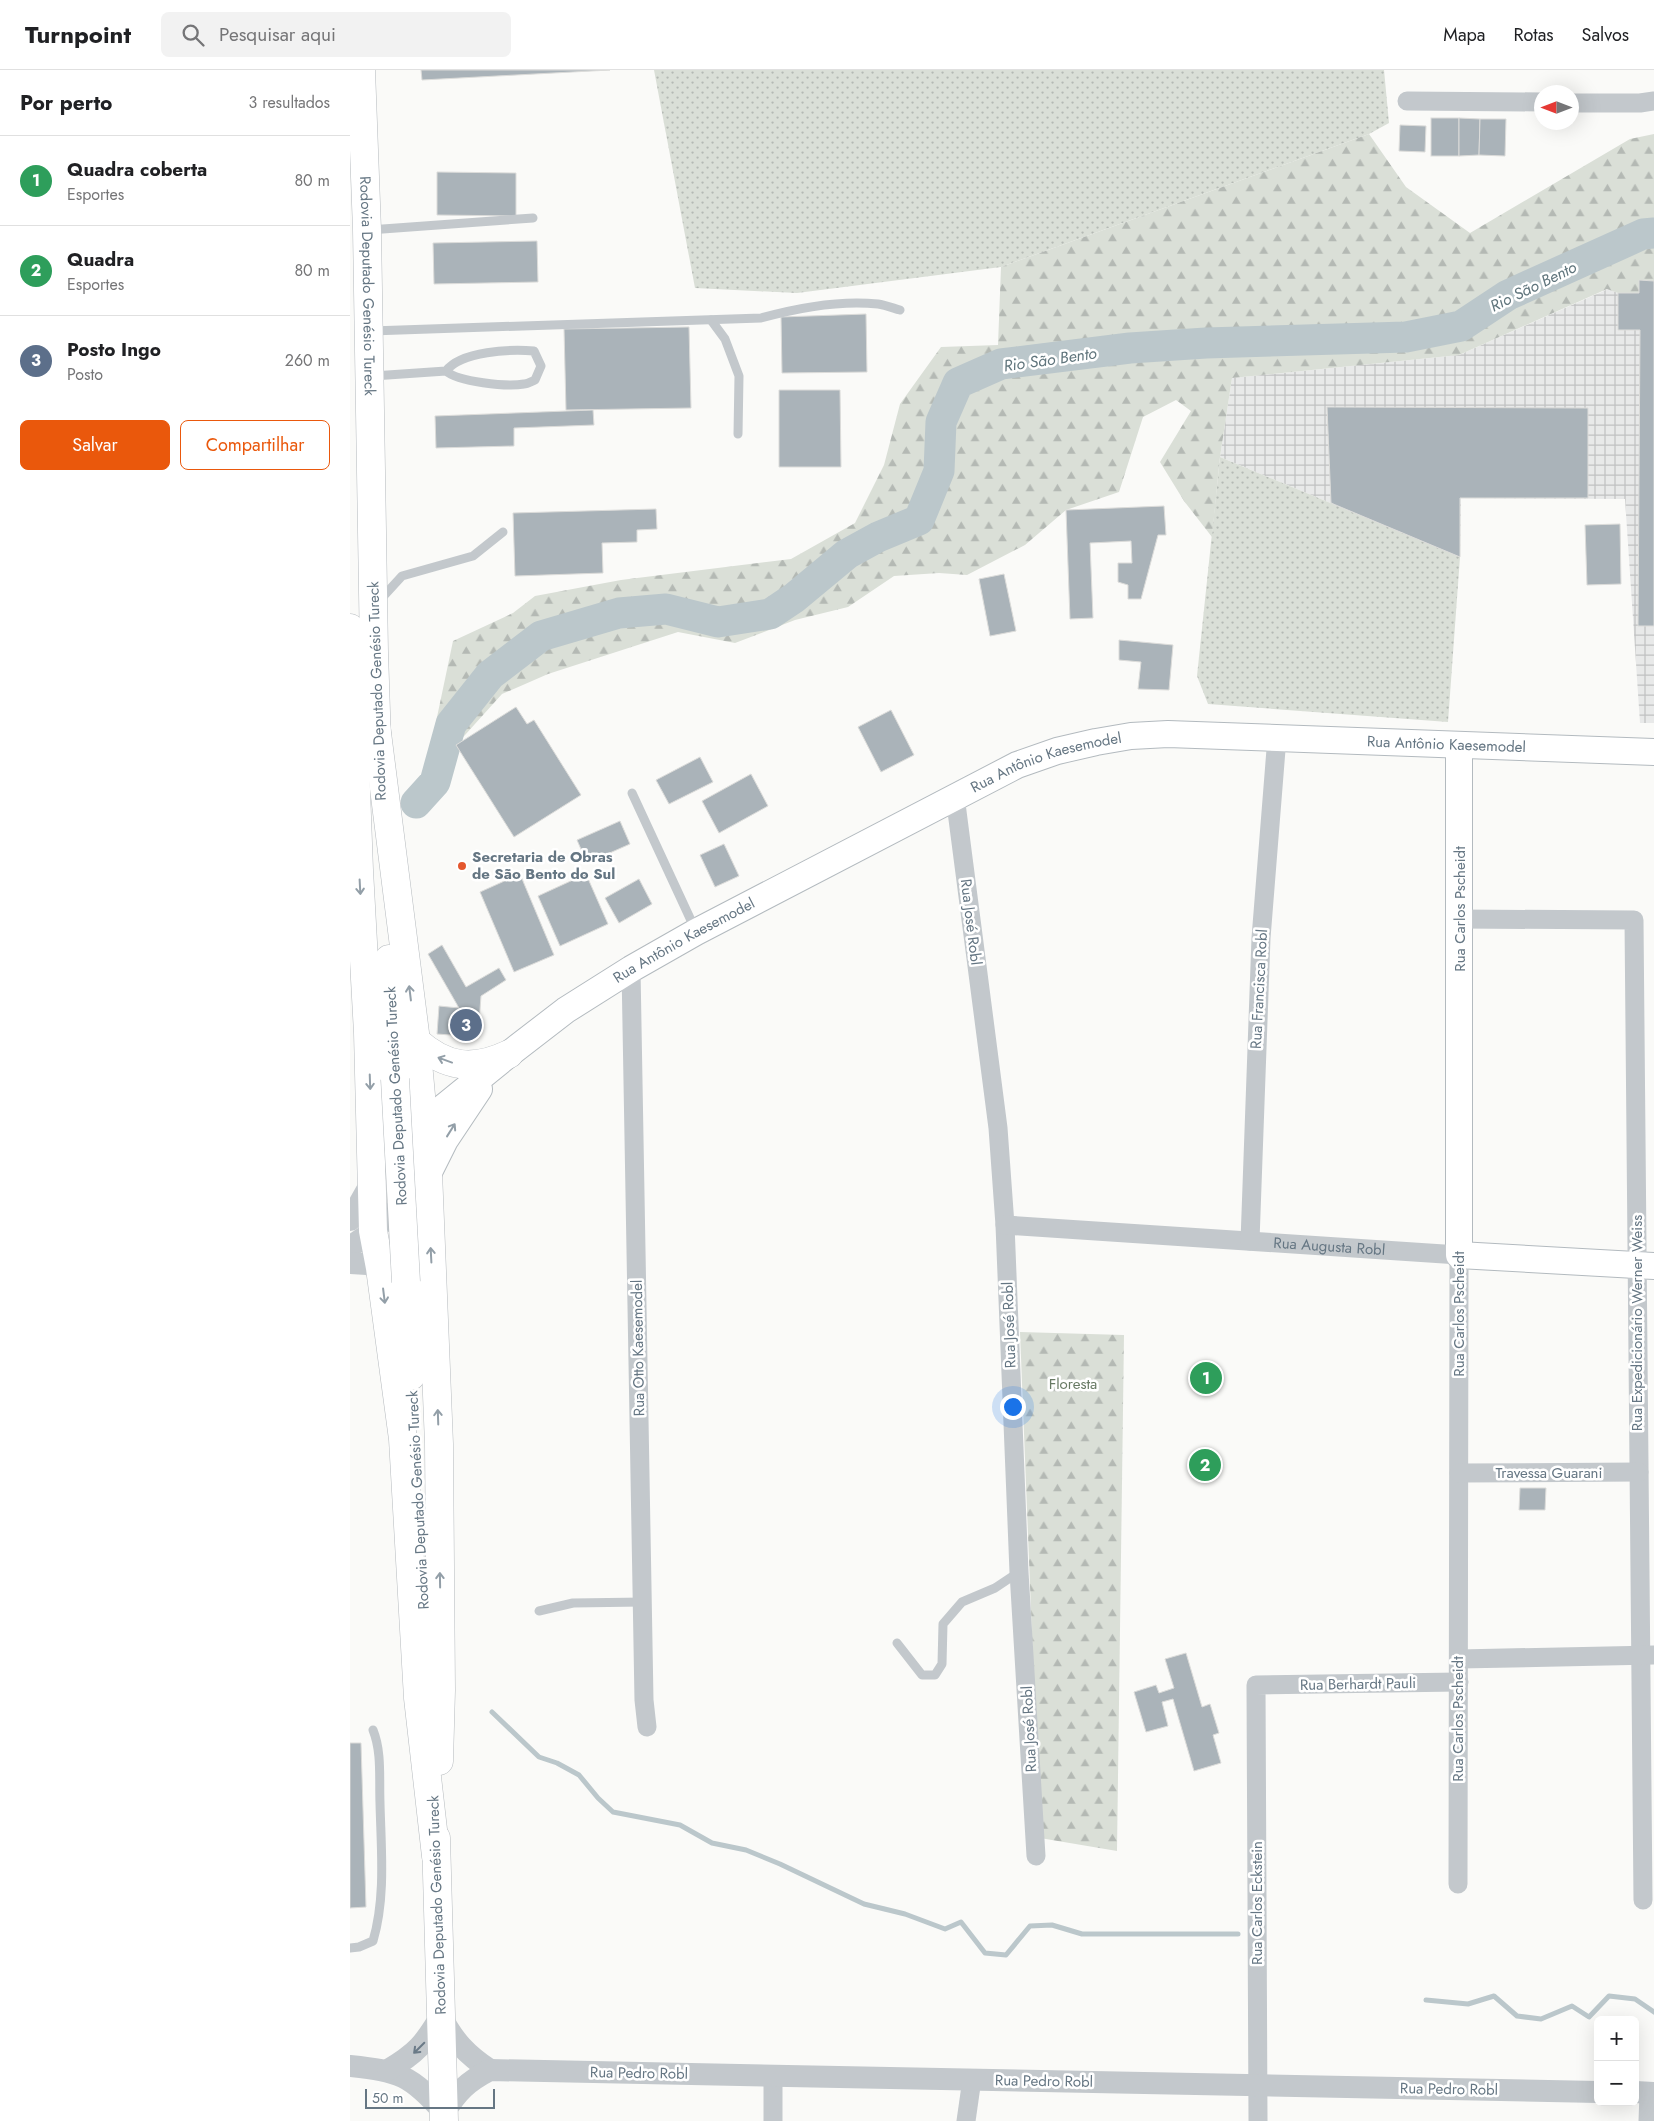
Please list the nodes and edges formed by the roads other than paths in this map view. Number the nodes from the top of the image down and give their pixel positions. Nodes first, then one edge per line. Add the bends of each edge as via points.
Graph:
1 (361, 70) edge
2 (1407, 101) dead end
3 (1654, 101) edge
4 (1534, 102) edge
5 (1579, 103) edge
6 (532, 218) dead end
7 (367, 230) junction
8 (900, 310) dead end
9 (711, 320) junction
10 (359, 339) edge
11 (446, 371) junction
12 (369, 376) junction
13 (738, 434) dead end
14 (503, 532) dead end
15 (373, 607) junction
16 (350, 628) edge
17 (376, 725) junction
18 (1277, 737) junction
19 (1460, 744) junction
20 (1654, 752) edge
21 (632, 793) dead end
22 (955, 796) junction
23 (1460, 919) junction
24 (696, 932) junction
25 (632, 969) junction
26 (416, 1041) junction
27 (509, 1054) junction
28 (424, 1123) junction
29 (400, 1145) junction
30 (428, 1172) junction
31 (371, 1183) junction
32 (404, 1202) junction
33 (361, 1225) edge
34 (1005, 1225) junction
35 (1250, 1240) junction
36 (350, 1247) edge
37 (1460, 1255) junction
38 (350, 1263) edge
39 (1645, 1265) edge
40 (380, 1268) junction
41 (1639, 1472) junction
42 (1459, 1474) junction
43 (1019, 1572) junction
44 (643, 1602) junction
45 (539, 1612) dead end
46 (897, 1643) dead end
47 (1647, 1655) edge
48 (1459, 1659) junction
49 (1459, 1682) junction
50 (1256, 1685) joint
51 (647, 1727) dead end
52 (373, 1730) dead end
53 (436, 1856) junction
54 (1036, 1856) dead end
55 (1458, 1884) dead end
56 (1643, 1900) dead end
57 (350, 1948) edge
58 (441, 2016) junction
59 (350, 2066) edge
60 (388, 2070) junction
61 (490, 2070) junction
62 (773, 2076) junction
63 (972, 2079) junction
64 (1258, 2085) junction
65 (1594, 2092) edge
66 (1646, 2093) edge
67 (444, 2117) edge
68 (773, 2121) edge
69 (966, 2121) edge
70 (1258, 2121) edge
71 (1648, 2121) edge

1 - 7 main road, Rodovia Deputado Genésio Tureck
2 - 4 street
3 - 5 street
6 - 7 lane
7 - 10 main road, Rodovia Deputado Genésio Tureck
8 - 9 lane via 878,304 838,304 762,318
9 - 10 lane
9 - 13 lane via 725,339 739,376
10 - 12 main road, Rodovia Deputado Genésio Tureck
11 - 11 lane via 450,364 510,350 534,350 541,366 535,380 524,384 473,382 451,376
11 - 12 lane
12 - 15 main road, Rodovia Deputado Genésio Tureck
14 - 15 lane via 473,556 402,576
15 - 17 main road, Rodovia Deputado Genésio Tureck
16 -> 31 main road via 358,870 369,1052
26 -> 17 main road
17 - 53 main road, Rodovia Deputado Genésio Tureck, bridge
18 - 19 main road, Rua Antônio Kaesemodel
18 - 22 main road, Rua Antônio Kaesemodel via 1168,734 1096,742 1017,765
18 - 35 street, Rua Francisca Robl via 1261,947
19 - 20 main road, Rua Antônio Kaesemodel
19 - 23 main road, Rua Carlos Pscheidt
21 - 24 lane
22 - 24 main road, Rua Antônio Kaesemodel
22 - 34 street, Rua José Robl via 998,1128
23 - 37 main road, Rua Carlos Pscheidt
23 - 39 street, Rua Expedicionário Werner Weiss via 1634,920
24 - 25 main road, Rua Antônio Kaesemodel
25 - 27 main road, Rua Antônio Kaesemodel via 566,1010
25 - 44 street, Rua Otto Kaesemodel
27 -> 26 main road via 485,1063 460,1065 428,1052
26 - 28 main road
27 - 28 main road, Rua Antônio Kaesemodel
30 -> 27 main road, Rua Antônio Kaesemodel via 464,1110
28 - 29 main road, Rua Antônio Kaesemodel
28 - 30 main road
29 - 30 main road via 412,1150
29 - 31 main road, Rua Antônio Kaesemodel via 382,1161
30 - 32 main road, Rua Antônio Kaesemodel via 419,1189
53 -> 30 main road via 441,1690 439,1444
31 - 32 main road via 384,1198
31 - 33 main road
32 - 33 street, Rua Antônio Kaesemodel
33 - 36 street, Rua Antônio Kaesemodel
33 - 40 main road
34 - 35 street, Rua Augusta Robl
34 - 43 street, Rua José Robl
35 - 37 street, Rua Augusta Robl
37 - 39 main road, Rua Augusta Robl
37 - 42 street, Rua Carlos Pscheidt
38 - 40 street
39 - 41 street, Rua Expedicionário Werner Weiss
40 -> 53 main road via 402,1439 418,1698
41 - 42 street, Travessa Guarani
41 - 47 street, Rua Expedicionário Werner Weiss
42 - 48 street, Rua Carlos Pscheidt
43 - 46 lane via 995,1588 962,1602 943,1624 942,1664 935,1675 922,1675
43 - 54 street, Rua José Robl
44 - 45 lane via 573,1603
44 - 51 street, Rua Otto Kaesemodel
47 - 48 street
47 - 56 street, Rua Expedicionário Werner Weiss
48 - 49 street, Rua Carlos Pscheidt
49 - 50 street, Rua Berhardt Pauli
49 - 55 street, Rua Carlos Pscheidt
50 - 64 street, Rua Carlos Eckstein
52 - 57 lane via 378,1741 382,1867 378,1924 373,1941
53 - 58 main road, Rodovia Deputado Genésio Tureck
58 -> 60 street via 420,2047 409,2058
58 - 61 street via 459,2046
58 - 67 main road, Rodovia Deputado Genésio Tureck
59 - 60 street
60 - 67 street via 424,2090
61 - 62 street, Rua Pedro Robl
61 - 67 street via 458,2091
62 - 63 street, Rua Pedro Robl
62 - 68 street
63 - 64 street, Rua Pedro Robl
63 - 69 street
64 - 65 street, Rua Pedro Robl
64 - 70 street, Rua Carlos Eckstein
66 - 71 street

